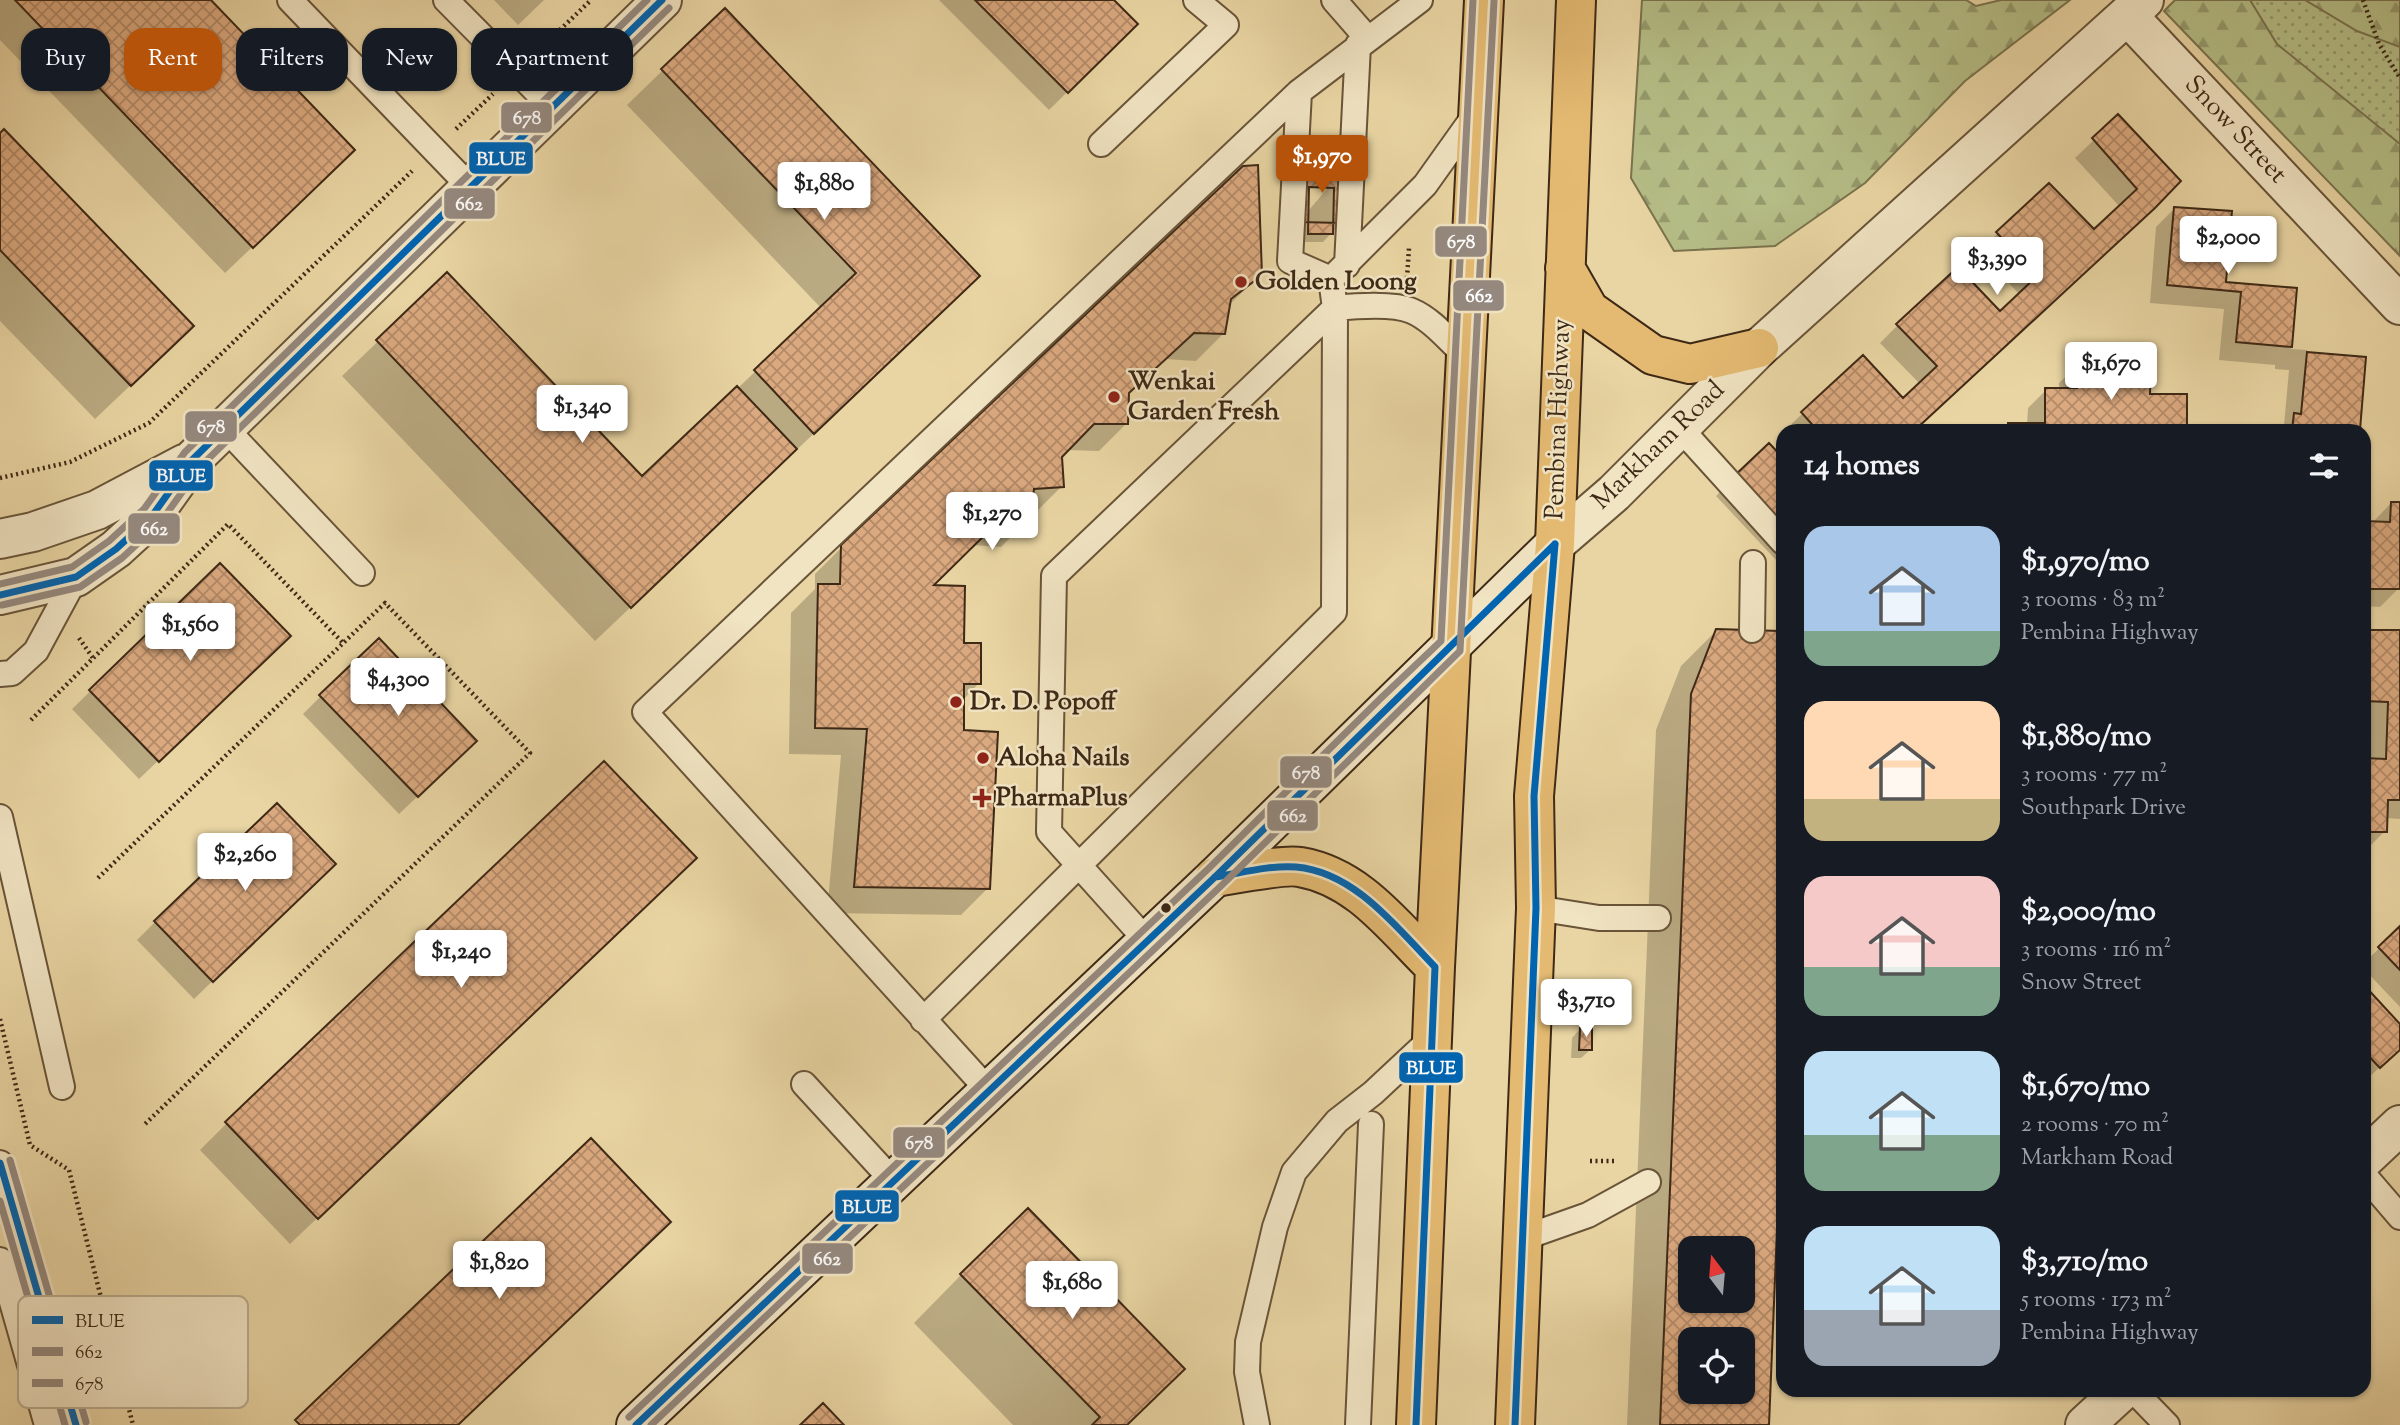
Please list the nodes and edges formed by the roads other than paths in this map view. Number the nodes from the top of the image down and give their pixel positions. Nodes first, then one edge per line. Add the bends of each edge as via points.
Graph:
1 (290, 0) edge
2 (446, 0) edge
3 (662, 0) edge
4 (1196, 0) edge
5 (1334, 0) edge
6 (1420, 0) edge
7 (1484, 0) edge
8 (1576, 0) edge
9 (2136, 8) edge
10 (1363, 42) junction
11 (1299, 92) junction
12 (552, 108) junction
13 (1477, 111) junction
14 (1101, 144) dead end
15 (471, 188) junction
16 (1565, 267) junction
17 (1339, 272) junction
18 (2400, 305) edge
19 (1335, 307) junction
20 (1759, 348) junction
21 (1467, 357) junction
22 (1679, 427) junction
23 (225, 428) junction
24 (192, 460) junction
25 (1776, 534) edge
26 (17, 535) edge
27 (1555, 544) junction
28 (0, 551) edge
29 (1753, 563) dead end
30 (362, 573) dead end
31 (76, 577) junction
32 (0, 595) edge
33 (1752, 630) dead end
34 (1451, 646) junction
35 (0, 674) edge
36 (0, 817) edge
37 (1079, 864) junction
38 (1215, 877) junction
39 (1536, 908) junction
40 (1658, 918) dead end
41 (1147, 941) junction
42 (1436, 967) junction
43 (923, 1020) junction
44 (1433, 1037) junction
45 (804, 1084) dead end
46 (62, 1087) dead end
47 (989, 1091) junction
48 (1371, 1124) dead end
49 (2400, 1125) edge
50 (2371, 1152) edge
51 (0, 1163) edge
52 (893, 1181) junction
53 (1648, 1182) dead end
54 (2371, 1183) edge
55 (2400, 1217) edge
56 (1523, 1238) junction
57 (0, 1260) edge
58 (39, 1296) edge
59 (18, 1323) edge
60 (2115, 1397) edge
61 (2140, 1397) edge
62 (42, 1408) edge
63 (71, 1408) edge
64 (47, 1425) edge
65 (76, 1425) edge
66 (636, 1425) edge
67 (1257, 1425) edge
68 (1358, 1425) edge
69 (1416, 1425) edge
70 (1515, 1425) edge
71 (2085, 1425) edge
72 (2167, 1425) edge

1 - 15 lane
2 - 12 lane
3 - 12 street
4 - 14 lane via 1226,25
5 - 10 lane
6 - 10 lane
7 - 13 main road
8 - 16 main road, Pembina Highway
9 - 18 street, Snow Street
9 - 20 street, Markham Road
10 - 11 lane
10 - 17 lane
11 - 17 lane via 1290,261
11 - 43 lane via 645,712
12 - 15 street
13 - 17 lane via 1425,185
13 - 21 main road
15 - 23 street
16 - 20 main road via 1588,310 1653,355 1690,364
16 - 27 main road, Pembina Highway
17 - 19 lane
19 - 21 lane via 1411,310
19 - 37 lane via 1334,612
19 - 37 lane via 1054,576 1049,832
20 - 22 street, Markham Road
21 - 34 main road
22 - 25 lane
22 - 27 street, Markham Road
23 - 24 street
23 - 30 lane
24 - 26 street via 97,510
24 - 31 street via 152,516
26 - 28 lane
27 - 34 street, Markham Road
27 - 39 main road, Pembina Highway via 1534,796
29 - 33 lane
31 - 32 street
31 - 35 lane via 36,651 12,673
34 - 38 street, Markham Road
34 - 42 main road
36 - 46 lane
37 - 41 lane
37 - 43 lane
38 - 41 street, Markham Road
38 - 42 main road via 1298,866 1344,882 1369,900
39 - 40 lane via 1599,918
39 - 56 main road, Pembina Highway
41 - 47 street, Markham Road
42 - 44 main road
43 - 47 lane
44 - 67 lane via 1337,1121 1294,1172 1275,1227 1248,1342 1247,1372
44 - 69 main road
45 - 52 lane
47 - 52 street, Markham Road
48 - 68 lane
49 - 50 street
51 - 58 lane
52 - 66 street, Markham Road
53 - 56 lane via 1588,1215
54 - 55 lane
56 - 70 main road, Pembina Highway
57 - 59 lane
60 - 71 street
61 - 72 lane
62 - 64 lane
63 - 65 lane

